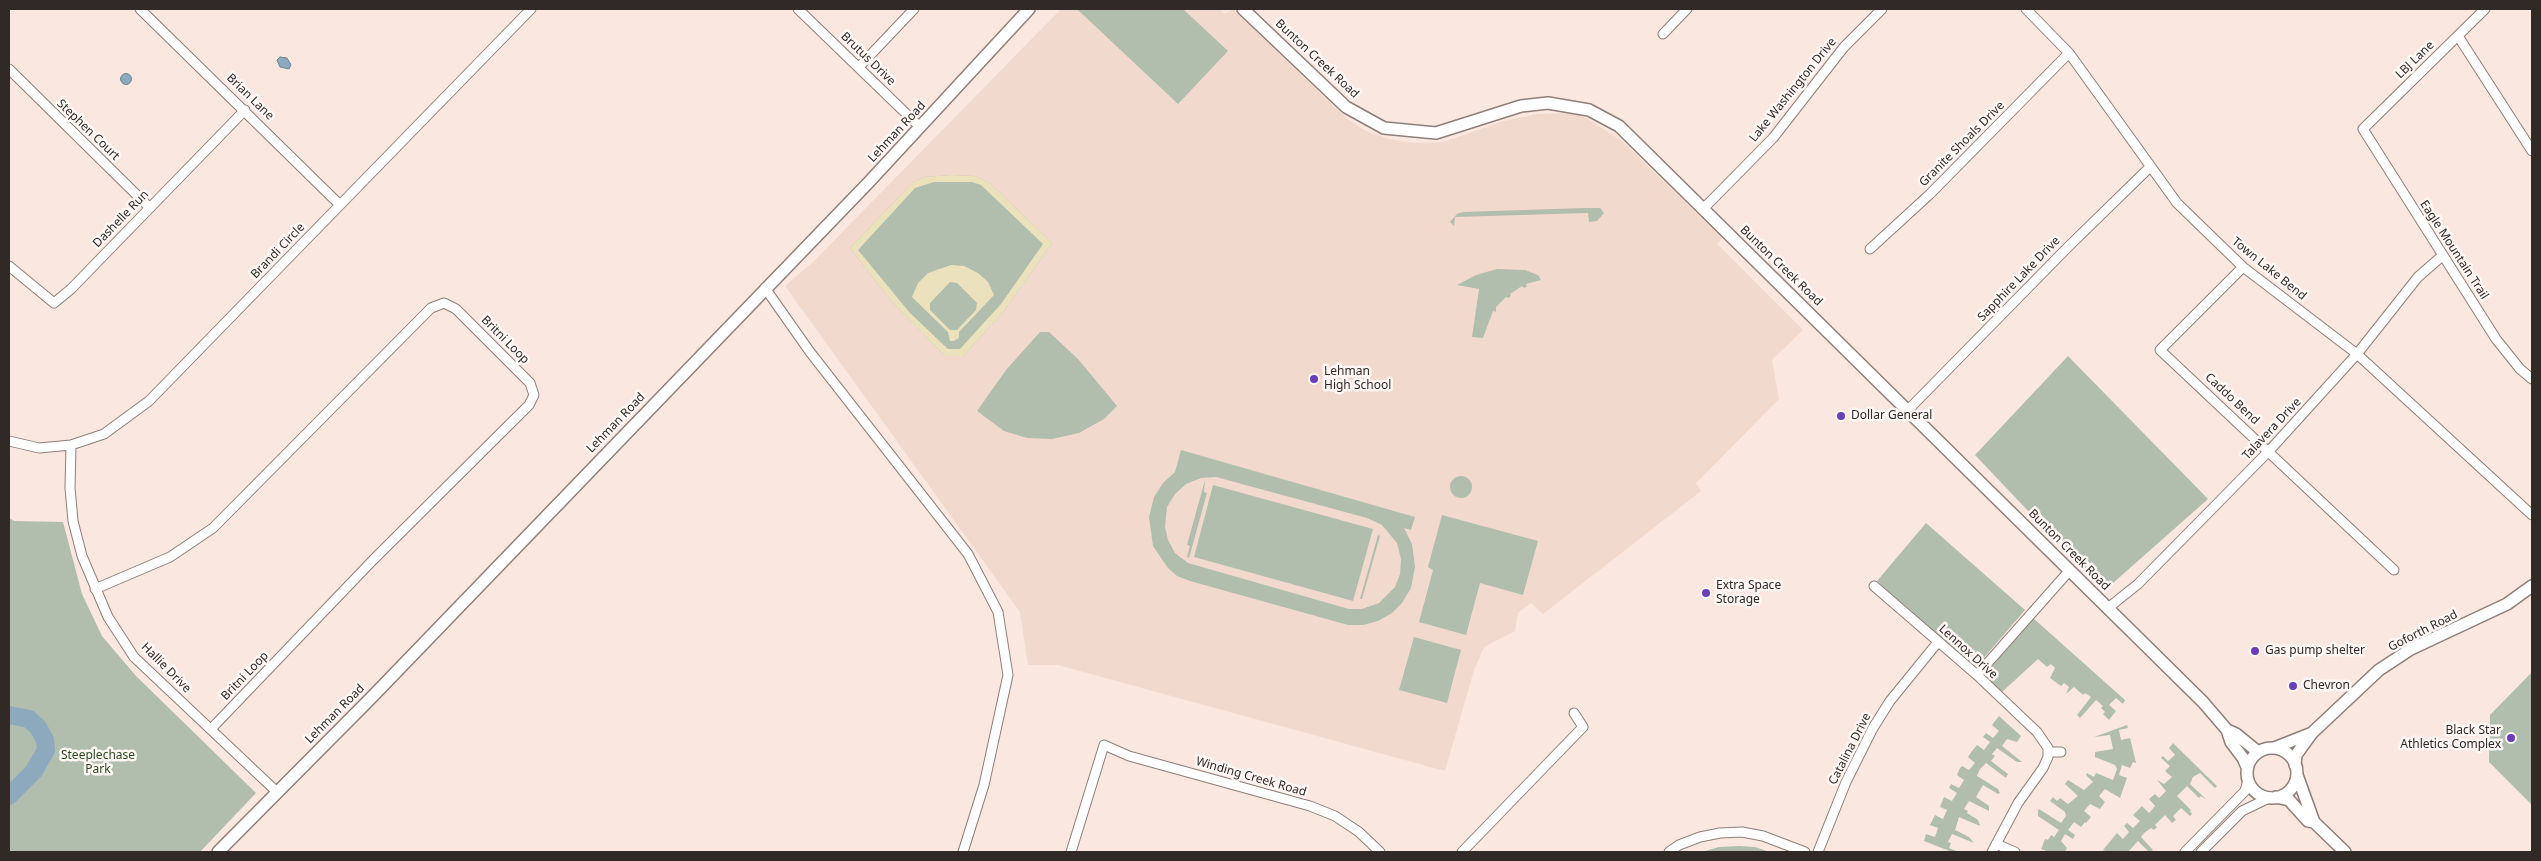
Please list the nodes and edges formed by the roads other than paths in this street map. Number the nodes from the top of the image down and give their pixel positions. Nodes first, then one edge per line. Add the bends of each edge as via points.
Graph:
1 (140, 9) edge
2 (531, 9) edge
3 (798, 9) edge
4 (914, 9) edge
5 (1029, 9) edge
6 (1243, 9) edge
7 (1687, 9) edge
8 (1882, 9) edge
9 (2026, 9) edge
10 (2485, 9) edge
11 (1663, 34) dead end
12 (2458, 36) junction
13 (2069, 53) junction
14 (859, 67) junction
15 (9, 69) edge
16 (245, 110) junction
17 (920, 127) junction
18 (2363, 129) joint
19 (2532, 151) edge
20 (2150, 167) junction
21 (340, 206) junction
22 (150, 208) junction
23 (1703, 209) junction
24 (1870, 249) dead end
25 (2442, 256) junction
26 (9, 266) edge
27 (2243, 267) junction
28 (765, 288) junction
29 (2357, 354) junction
30 (2532, 379) edge
31 (1908, 410) junction
32 (9, 441) edge
33 (71, 445) junction
34 (2269, 451) junction
35 (2532, 515) edge
36 (2070, 570) junction
37 (2394, 570) dead end
38 (1874, 586) dead end
39 (2532, 586) edge
40 (95, 589) junction
41 (2108, 608) junction
42 (1938, 642) junction
43 (1977, 675) junction
44 (1574, 713) dead end
45 (211, 729) junction
46 (2227, 730) junction
47 (2312, 732) junction
48 (2274, 748) junction
49 (2048, 752) junction
50 (2062, 752) dead end
51 (2258, 752) junction
52 (2247, 767) junction
53 (2296, 770) junction
54 (2248, 780) junction
55 (277, 792) junction
56 (2274, 797) junction
57 (2314, 822) junction
58 (1994, 848) edge
59 (218, 852) edge
60 (963, 852) edge
61 (1071, 852) edge
62 (1380, 852) edge
63 (1462, 852) edge
64 (1669, 852) edge
65 (1805, 852) edge
66 (1818, 852) edge
67 (2015, 852) edge
68 (2185, 852) edge
69 (2200, 852) edge
70 (2345, 852) edge

1 - 16 street, Brian Lane
2 - 21 street, Brandi Circle
3 - 14 street, Brutus Drive
4 - 14 street
5 - 17 street, Lehman Road
6 - 23 street, Bunton Creek Road via 1346,107 1384,128 1436,133 1515,108 1548,103 1573,106 1619,126
7 - 11 street
8 - 23 street, Lake Washington Drive via 1844,47 1773,138
9 - 13 street, Town Lake Bend
10 - 12 street, LBJ Lane
12 - 18 street, LBJ Lane
12 - 19 street
13 - 20 street, Town Lake Bend
13 - 24 street, Granite Shoals Drive via 1930,194
14 - 17 street, Brutus Drive
15 - 22 street, Stephen Court
16 - 21 street, Brian Lane
16 - 22 street, Dashelle Run
17 - 28 street, Lehman Road
18 - 25 street, Eagle Mountain Trail
20 - 27 street, Town Lake Bend via 2177,203
20 - 31 street, Sapphire Lake Drive
21 - 33 street, Brandi Circle via 149,401 104,434
22 - 26 street, Dashelle Run via 54,303
23 - 31 street, Bunton Creek Road
25 - 29 street, Talavera Drive via 2418,277
25 - 30 street, Eagle Mountain Trail via 2496,339
27 - 29 street, Town Lake Bend
27 - 34 street, Caddo Bend via 2160,350
28 - 55 street, Lehman Road
28 - 60 street via 810,352 968,554 998,612 1008,675 984,785
29 - 34 street, Talavera Drive
29 - 35 street, Town Lake Bend
31 - 36 street, Bunton Creek Road
32 - 33 street, Brandi Circle via 39,448
33 - 40 street, Hallie Drive via 73,521
34 - 37 street, Caddo Bend
34 - 41 street, Talavera Drive via 2138,584
36 - 41 street, Bunton Creek Road
36 - 43 street
38 - 42 street, Lennox Drive
39 - 47 street, Goforth Road via 2508,604 2411,649 2379,670
40 - 45 street, Hallie Drive via 108,617 134,656
40 - 45 street, Britni Loop via 170,557 214,528 432,308 444,303 456,309 530,383 534,395 529,405 372,560
41 - 46 street, Bunton Creek Road
42 - 43 street, Lennox Drive
42 - 66 street, Catalina Drive via 1873,728 1846,782
43 - 49 street, Lennox Drive via 2044,740
44 - 63 street via 1583,727
45 - 55 street, Hallie Drive
46 - 51 street, Bunton Creek Road
46 - 52 street, Bunton Creek Road
47 - 48 street, Goforth Road
47 - 53 street, Goforth Road via 2296,755
48 - 51 street
48 - 53 street via 2288,754
49 - 50 street
49 - 58 street via 2043,768 2018,803
51 - 52 street
52 - 54 street
53 - 56 street via 2289,791
53 - 57 street
54 - 56 street via 2256,793
54 - 68 street via 2245,791
55 - 59 street, Lehman Road
56 - 57 street via 2289,800 2308,821
56 - 69 street via 2242,810
57 - 70 street
58 - 67 street
61 - 62 street, Winding Creek Road via 1104,745 1129,756 1310,806 1335,816 1360,832
64 - 65 street via 1700,837 1742,832 1763,836

